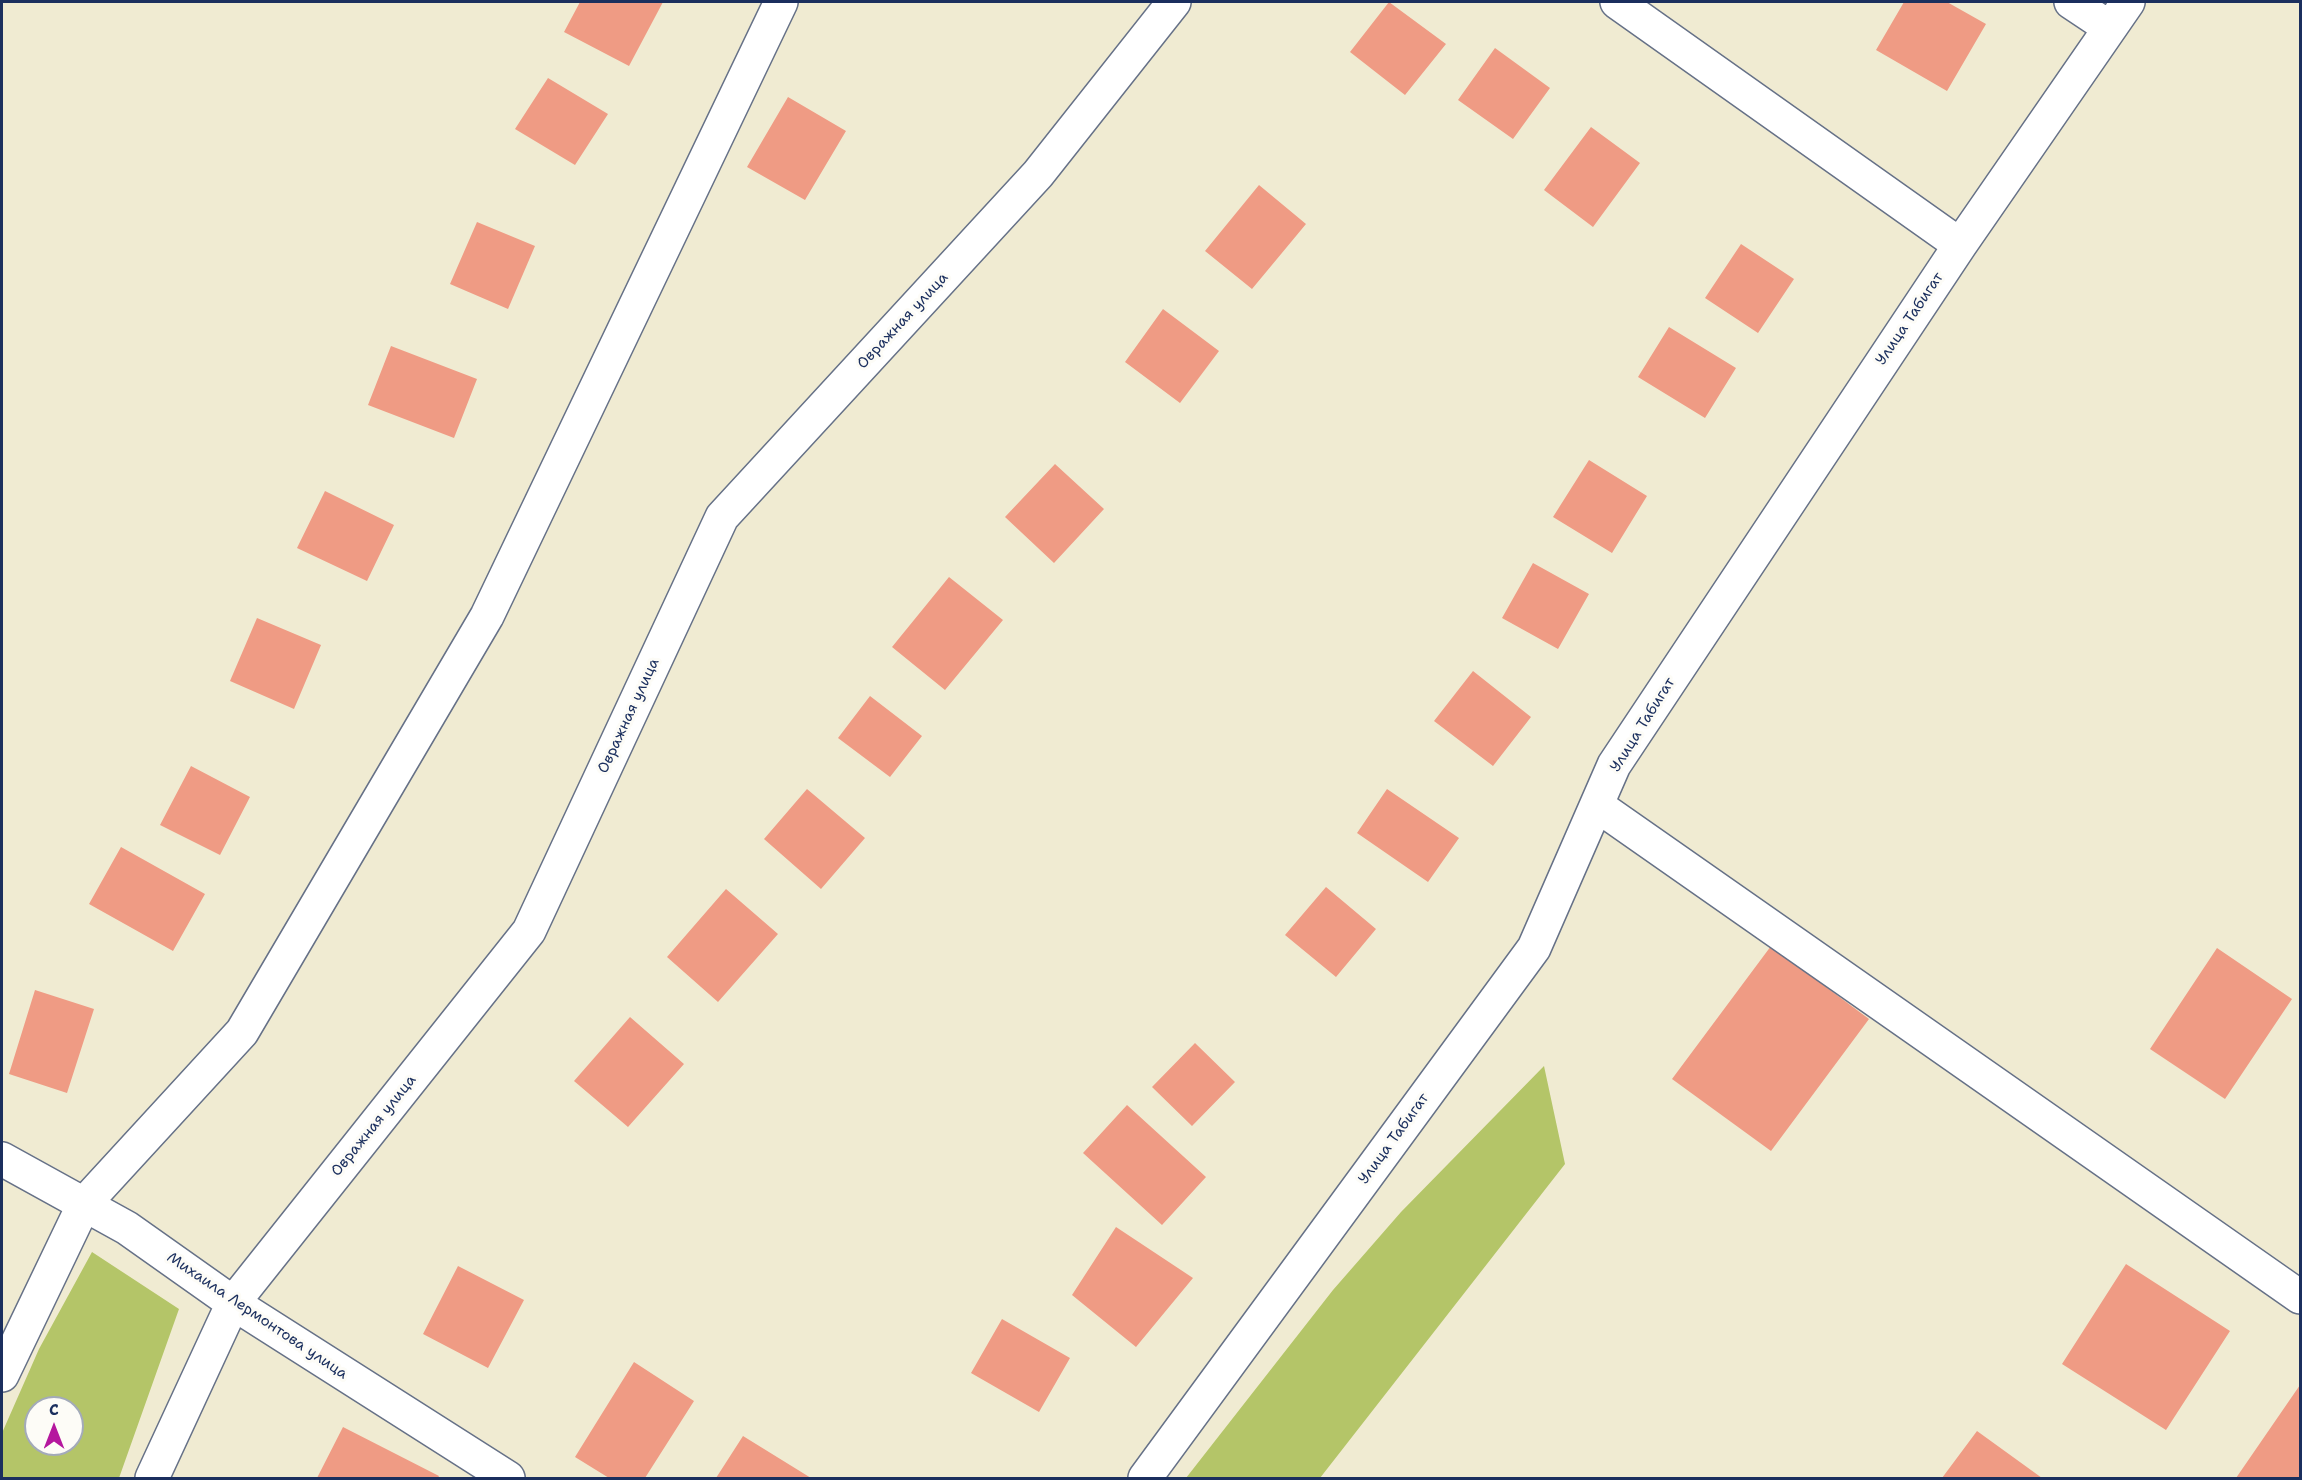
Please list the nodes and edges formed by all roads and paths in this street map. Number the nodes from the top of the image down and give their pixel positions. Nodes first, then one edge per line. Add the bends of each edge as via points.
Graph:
1 (781, 2) edge
2 (1174, 2) edge
3 (1617, 2) edge
4 (2071, 2) edge
5 (2119, 15) edge
6 (1960, 245) junction
7 (1598, 806) junction
8 (2, 1159) edge
9 (84, 1204) junction
10 (2301, 1297) edge
11 (233, 1303) junction
12 (2, 1375) edge
13 (152, 1479) edge
14 (508, 1479) edge
15 (1145, 1479) edge

1 - 9 street via 487,616 242,1032
2 - 11 street, Овражная улица via 1038,174 722,517 529,931
3 - 6 street
4 - 5 street
5 - 6 street, Улица Табигат
6 - 7 street, Улица Табигат via 1614,765
7 - 10 street
7 - 15 street, Улица Табигат via 1534,948
8 - 9 street, Михаила Лермонтова улица
9 - 11 street, Михаила Лермонтова улица via 127,1228
9 - 12 street
11 - 13 street, Овражная улица
11 - 14 street, Михаила Лермонтова улица

